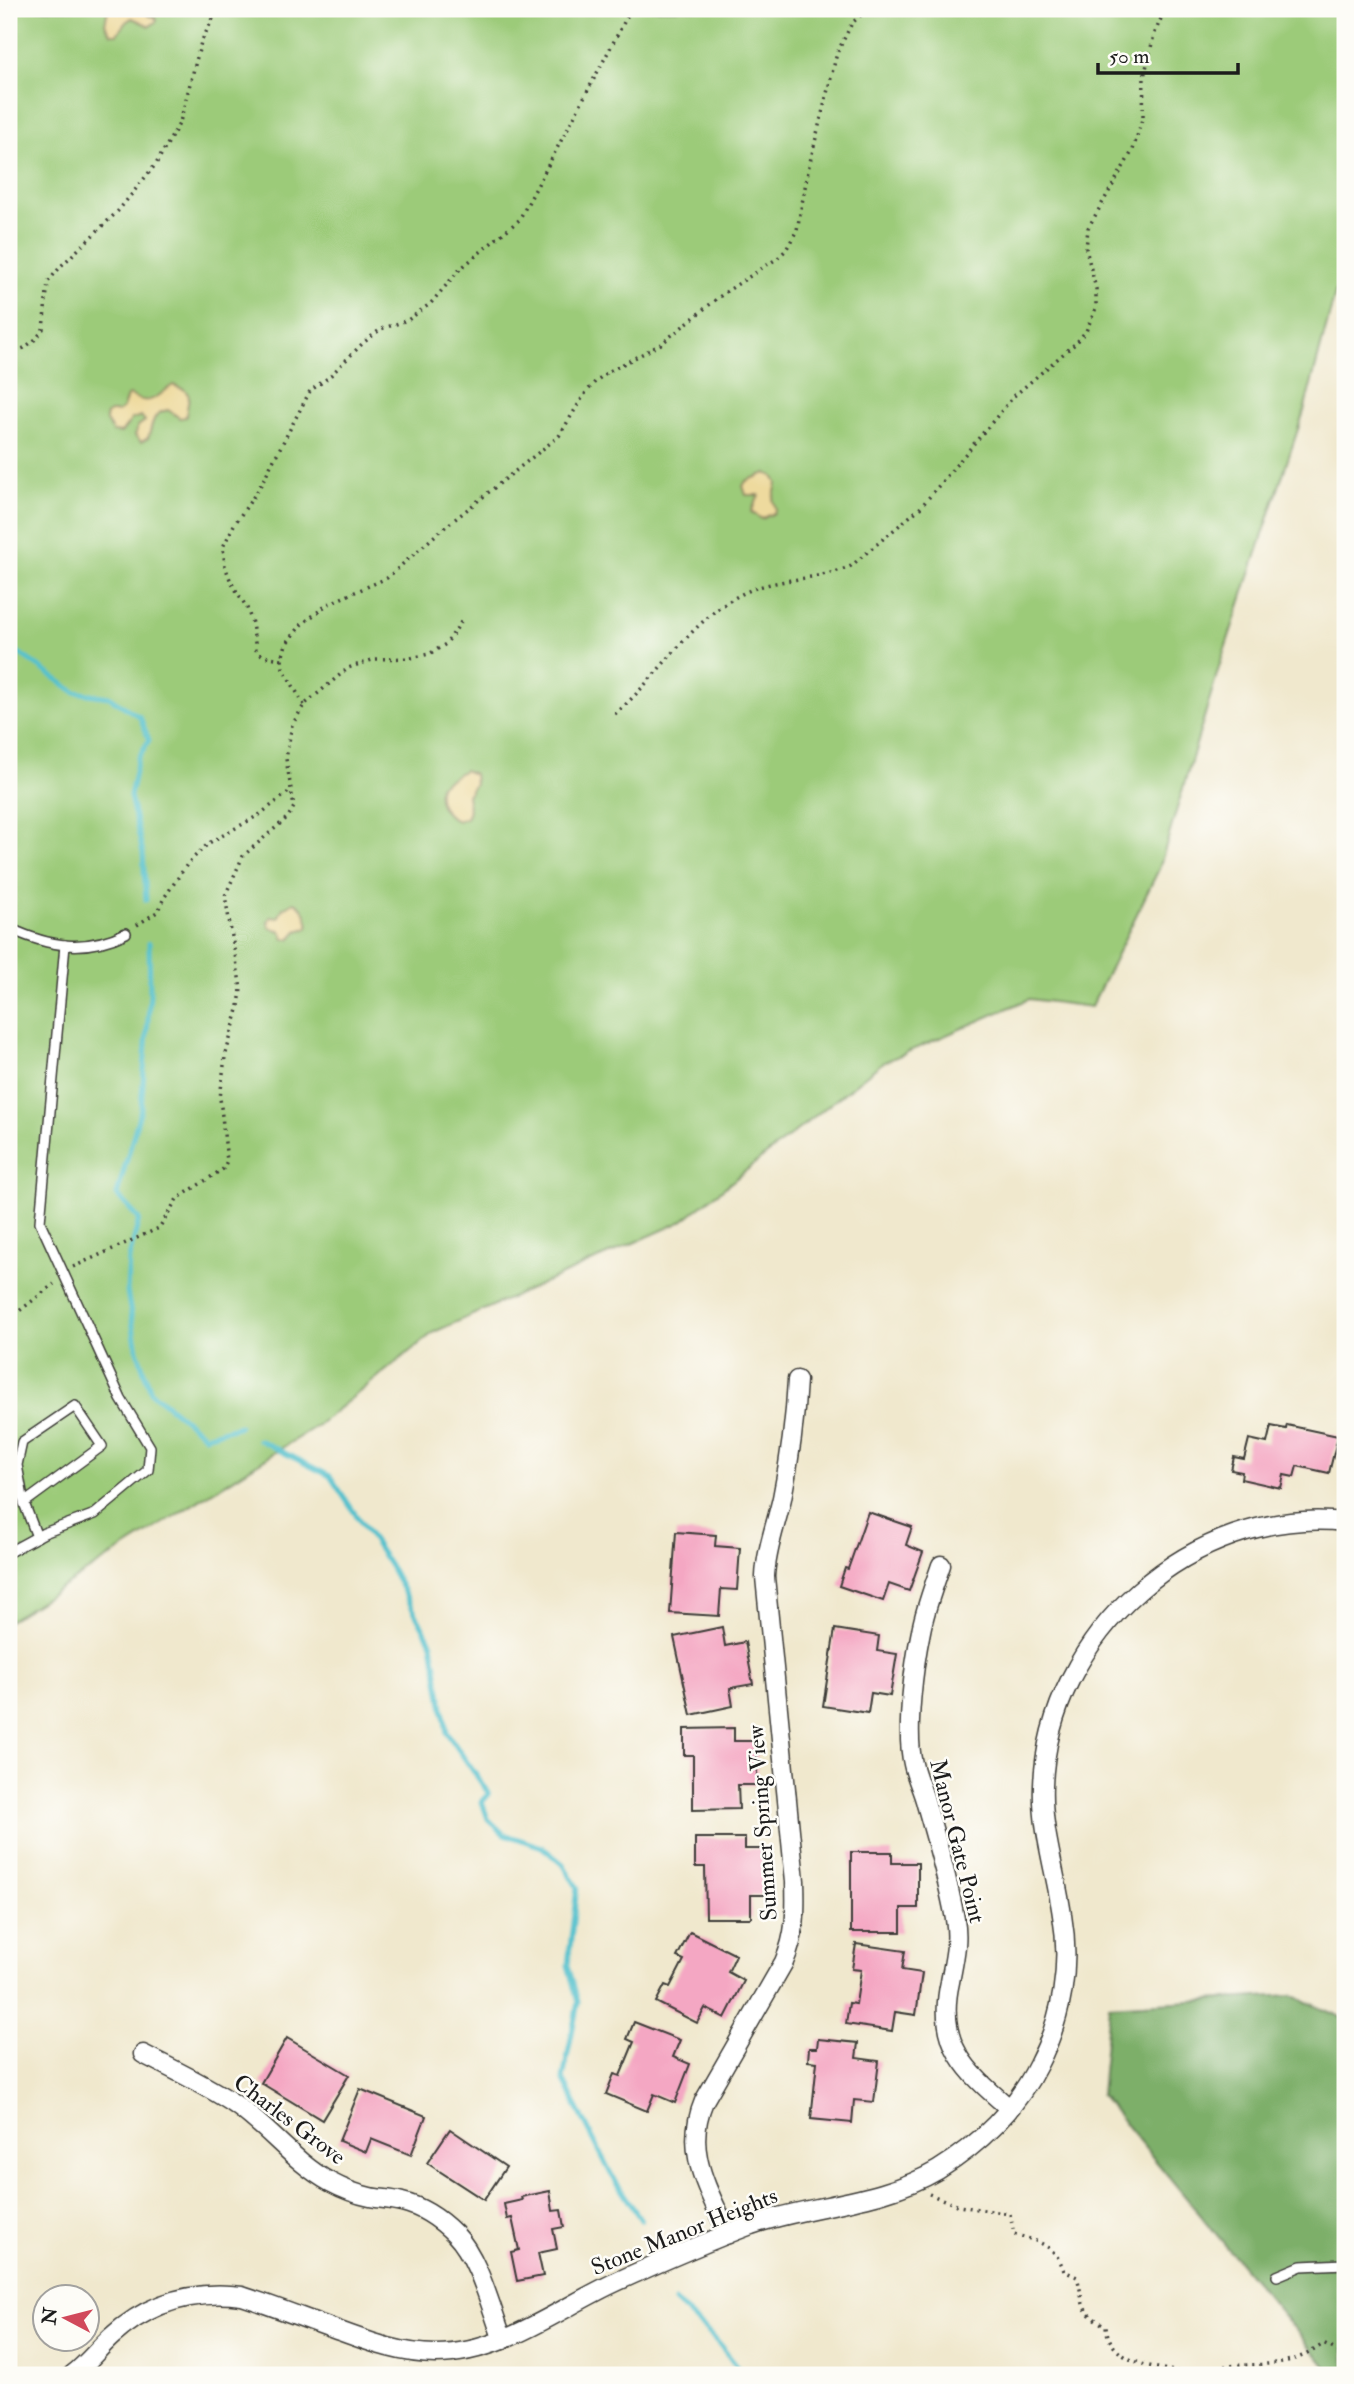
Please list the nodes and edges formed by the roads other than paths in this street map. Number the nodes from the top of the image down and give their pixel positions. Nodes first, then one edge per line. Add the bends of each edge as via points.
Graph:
1 (9, 928) edge
2 (125, 933) road end
3 (65, 945) junction
4 (797, 1380) dead end
5 (24, 1503) junction
6 (1345, 1522) edge
7 (37, 1536) junction
8 (9, 1552) edge
9 (941, 1565) dead end
10 (143, 2054) dead end
11 (1009, 2108) junction
12 (728, 2234) junction
13 (1345, 2264) edge
14 (1277, 2276) dead end
15 (503, 2340) junction
16 (72, 2375) edge

1 - 3 lane via 32,939
2 - 3 lane via 94,945
3 - 7 lane via 40,1222 121,1399 150,1447 148,1470 95,1514
4 - 12 street, Summer Spring View via 789,1461 765,1577 796,1923 784,1962 697,2117 699,2168
5 - 5 lane via 17,1465 22,1442 75,1406 102,1446
5 - 7 lane
6 - 11 street, Stone Manor Heights via 1265,1526 1186,1556 1125,1602 1081,1659 1052,1724 1042,1792 1066,1946 1060,2003 1039,2063
7 - 8 lane
9 - 11 street, Manor Gate Point via 921,1630 910,1746 955,1919 956,1959 946,2004 951,2040 972,2076
10 - 15 street, Charles Grove via 236,2106 330,2182 369,2197 401,2201 442,2222 470,2255
11 - 12 street, Stone Manor Heights via 961,2154 904,2186 772,2218
12 - 15 street, Stone Manor Heights via 614,2283
13 - 14 lane via 1301,2266
15 - 16 street, Stone Manor Heights via 439,2354 412,2352 242,2296 197,2294 176,2298 132,2321

